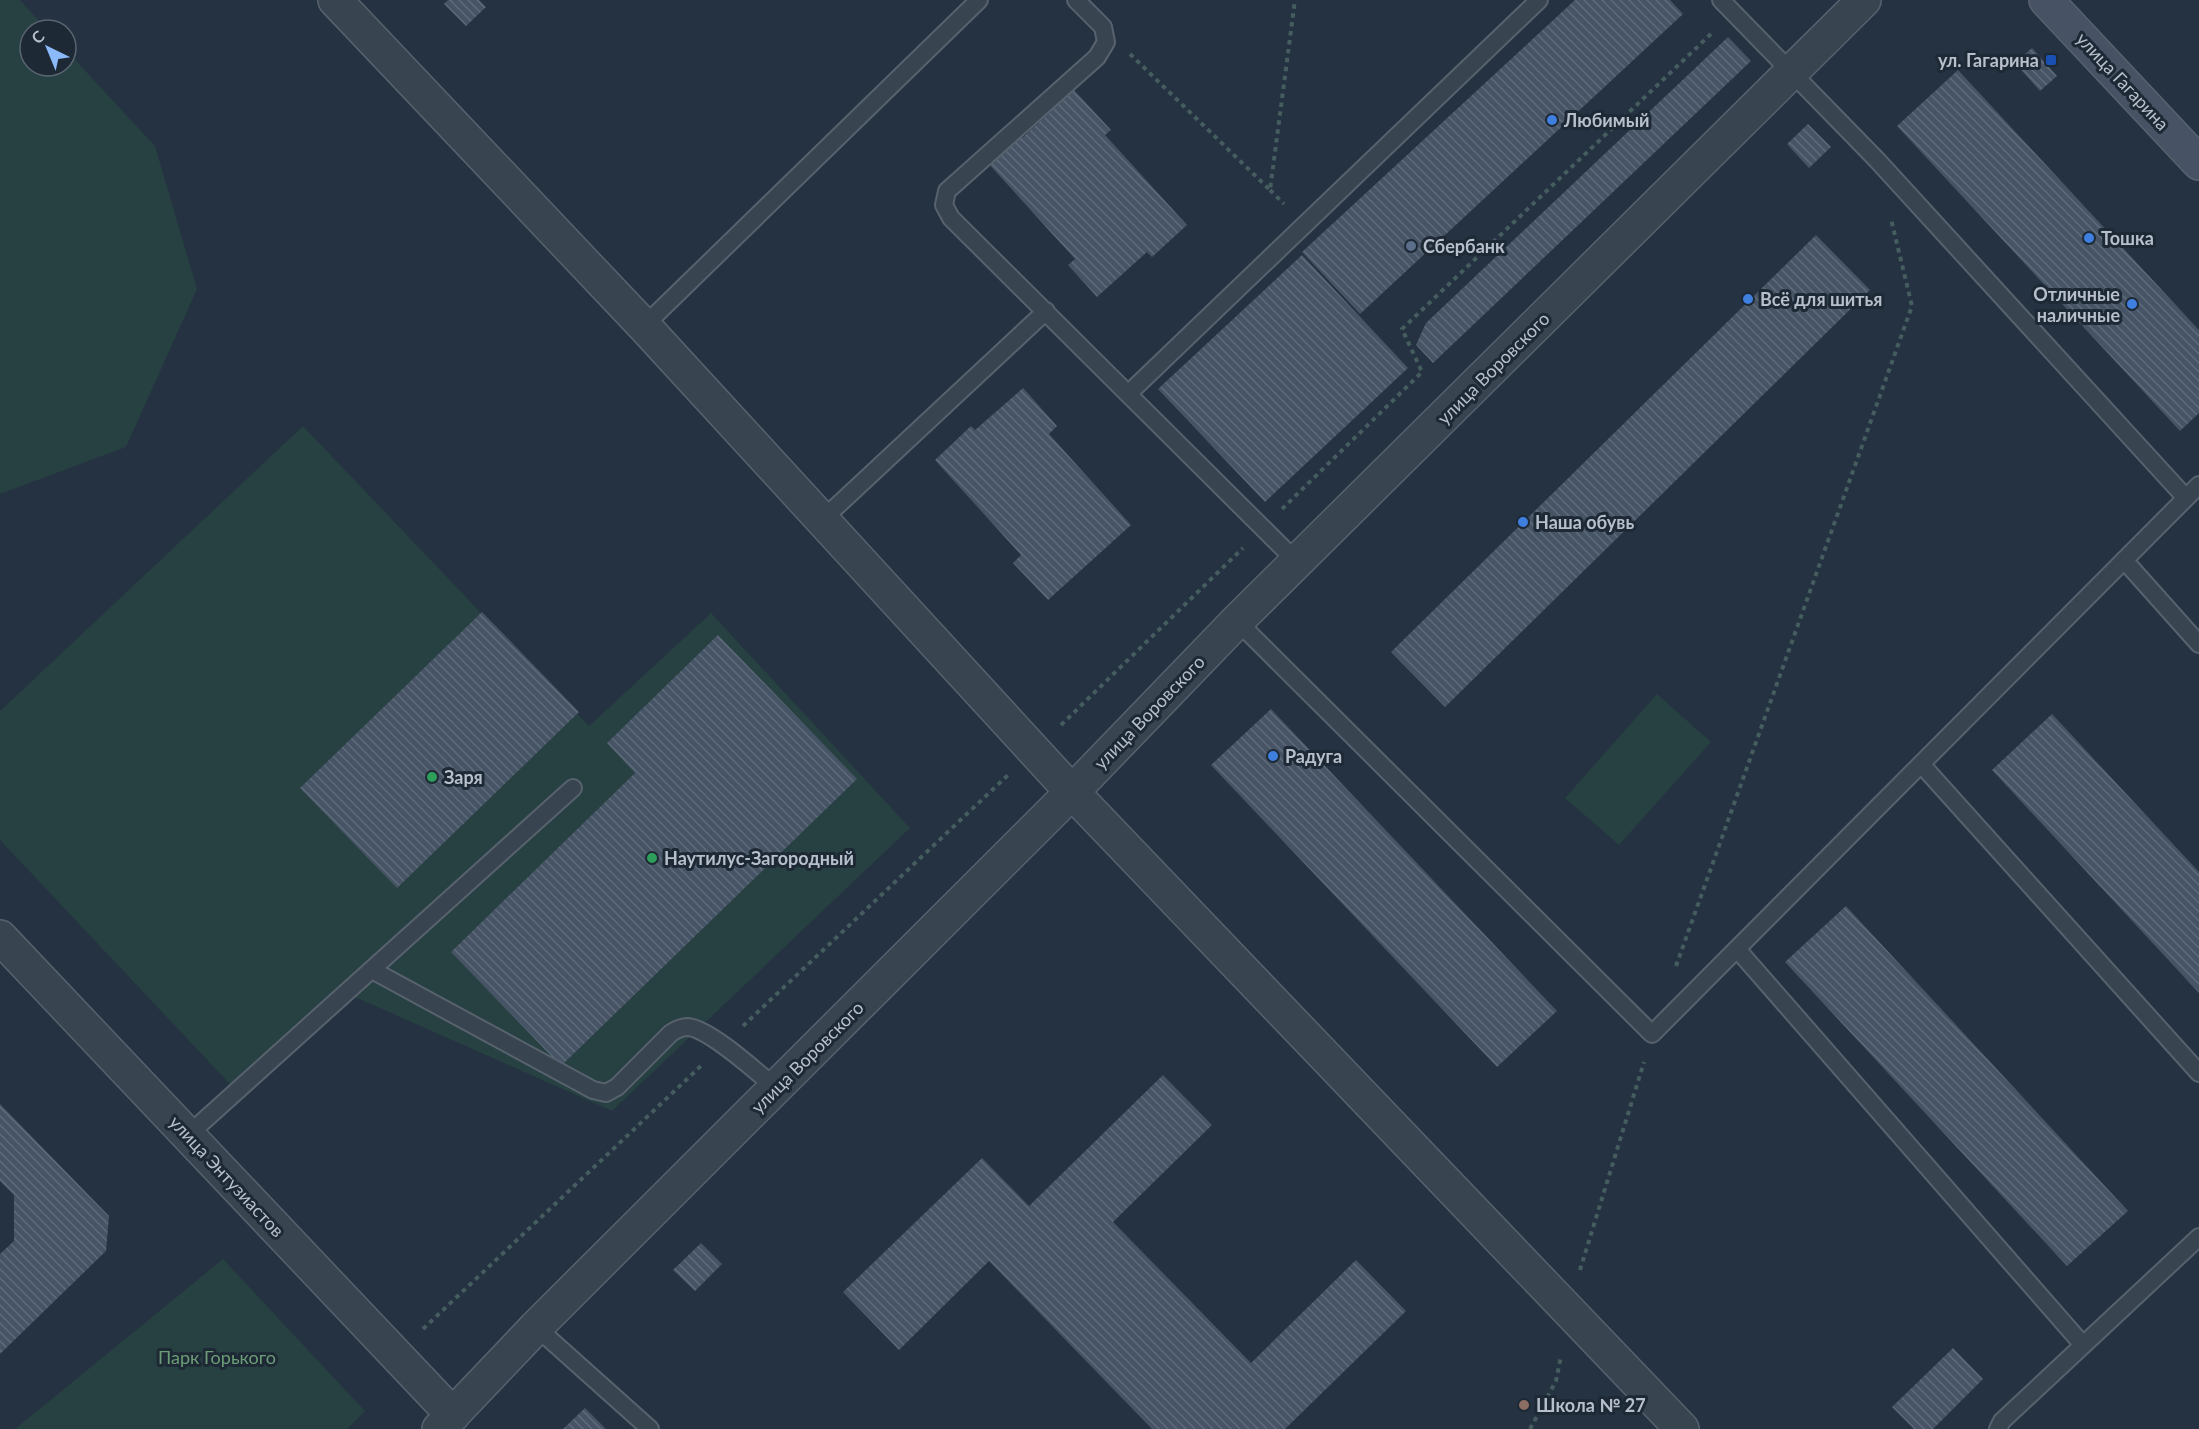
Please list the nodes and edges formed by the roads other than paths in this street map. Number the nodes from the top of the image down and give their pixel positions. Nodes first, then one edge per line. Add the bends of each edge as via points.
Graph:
1 (335, 0) edge
2 (979, 0) edge
3 (1076, 0) edge
4 (1539, 0) edge
5 (1721, 0) edge
6 (1864, 0) edge
7 (2046, 0) edge
8 (1792, 71) junction
9 (2199, 163) edge
10 (1046, 311) junction
11 (644, 326) junction
12 (1128, 394) junction
13 (2199, 485) edge
14 (2186, 498) junction
15 (822, 520) junction
16 (2124, 560) junction
17 (1297, 562) junction
18 (1237, 621) junction
19 (2199, 644) edge
20 (1921, 764) junction
21 (573, 788) dead end
22 (1072, 792) junction
23 (0, 937) edge
24 (1737, 949) junction
25 (372, 970) junction
26 (2199, 1073) edge
27 (776, 1088) junction
28 (188, 1135) junction
29 (2199, 1237) edge
30 (536, 1328) junction
31 (2083, 1345) junction
32 (446, 1422) edge
33 (650, 1429) edge
34 (1682, 1429) edge
35 (1998, 1429) edge

1 - 11 street
2 - 11 lane
3 - 10 lane via 1103,27 1106,42 1097,57 947,191 944,205 951,218
4 - 12 lane
5 - 8 lane
6 - 8 street, улица Воровского
7 - 9 street, улица Гагарина
8 - 14 lane
8 - 17 street, улица Воровского
10 - 12 lane
10 - 15 lane
11 - 15 street
12 - 17 lane
13 - 14 lane
14 - 16 lane
15 - 22 street
16 - 19 lane
16 - 20 lane
17 - 18 street, улица Воровского
18 - 22 street, улица Воровского
18 - 24 lane via 1652,1034
20 - 24 lane
20 - 26 lane
21 - 25 lane
22 - 27 street, улица Воровского
22 - 34 street
23 - 28 street, улица Энтузиастов
24 - 31 lane
25 - 27 lane via 593,1090 606,1093 617,1087 681,1027 691,1027 724,1044
25 - 28 lane
27 - 30 street, улица Воровского
28 - 32 street, улица Энтузиастов via 396,1354
29 - 31 lane
30 - 32 street, улица Воровского
30 - 33 lane
31 - 35 lane

